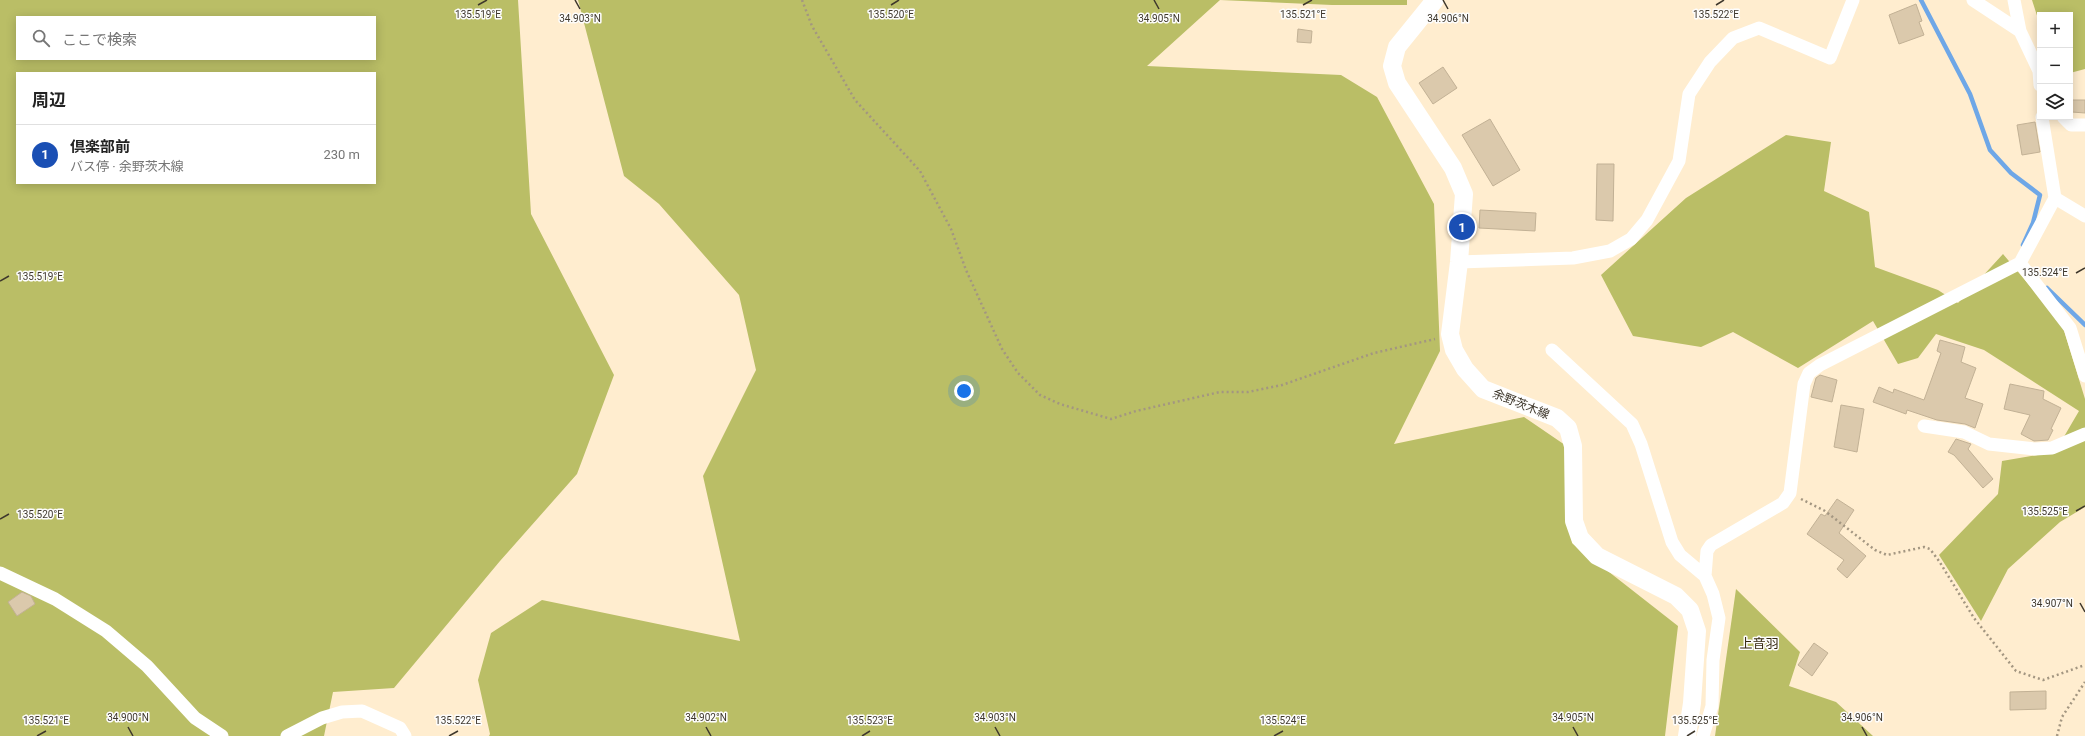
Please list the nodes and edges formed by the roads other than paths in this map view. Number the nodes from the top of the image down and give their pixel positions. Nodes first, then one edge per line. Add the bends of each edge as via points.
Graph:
1 (1435, 0) edge
2 (1853, 0) edge
3 (1973, 0) edge
4 (2014, 0) edge
5 (2020, 31) junction
6 (2035, 56) edge
7 (2040, 84) edge
8 (2042, 120) edge
9 (2066, 120) edge
10 (2085, 126) edge
11 (2055, 198) junction
12 (2085, 216) edge
13 (1459, 262) junction
14 (2020, 263) junction
15 (1552, 350) dead end
16 (2085, 376) edge
17 (1924, 426) dead end
18 (2085, 434) edge
19 (0, 573) edge
20 (1705, 576) junction
21 (222, 736) edge
22 (287, 736) edge
23 (405, 736) edge
24 (1687, 736) edge
25 (1703, 736) edge

1 - 13 main road, 余野茨木線 via 1397,47 1392,66 1397,83 1453,168 1464,194
2 - 13 street via 1830,58 1759,28 1733,38 1710,62 1689,94 1679,161 1648,220 1631,239 1610,251 1573,258
3 - 5 street
4 - 5 street
5 - 6 street
6 - 7 street
8 - 11 street
9 - 10 street via 2071,125
11 - 12 street
11 - 14 street
13 - 24 main road, 余野茨木線 via 1450,334 1454,350 1464,370 1484,389 1557,418 1568,428 1573,446 1574,521 1580,538 1597,556 1676,596 1690,610 1697,631
14 - 16 street via 2070,328
14 - 20 street via 1820,365 1809,373 1804,384 1790,493 1783,503 1711,545 1707,551
15 - 20 street via 1632,424 1641,444 1672,542 1680,555
17 - 18 street via 1964,432 1989,444 2035,449 2052,448
19 - 21 street via 55,599 106,631 147,666 195,718
20 - 25 street via 1719,618 1713,660 1712,706
22 - 23 street via 322,718 342,712 362,711 400,728

